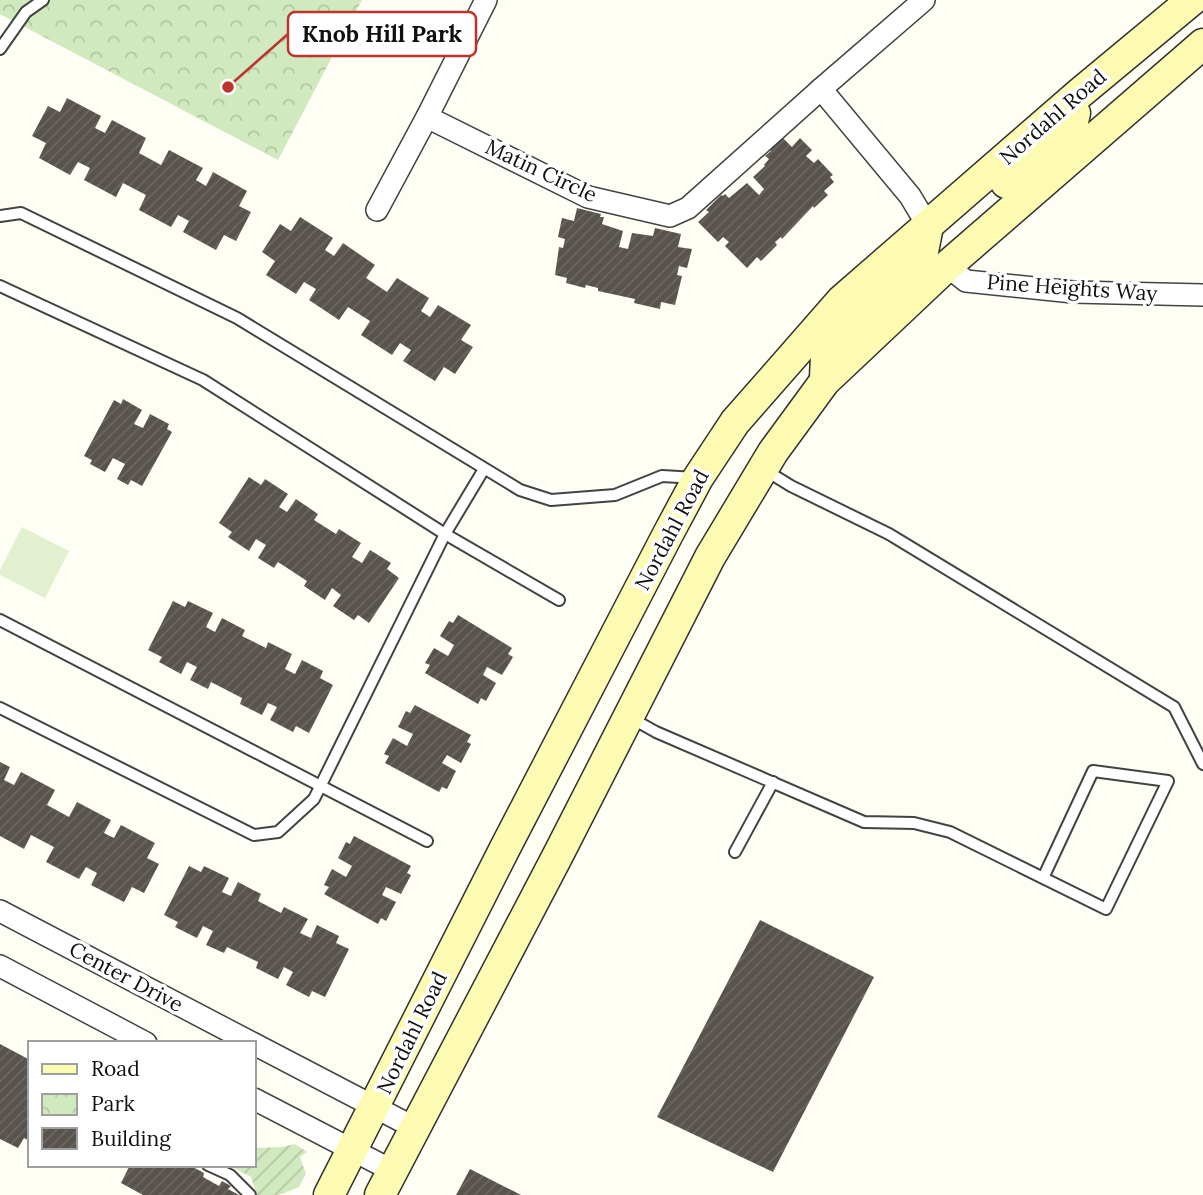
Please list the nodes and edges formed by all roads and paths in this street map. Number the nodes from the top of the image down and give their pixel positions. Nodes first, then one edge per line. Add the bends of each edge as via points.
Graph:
1 (43, 0) edge
2 (486, 0) edge
3 (924, 0) edge
4 (1192, 0) edge
5 (1203, 44) edge
6 (0, 49) edge
7 (821, 89) junction
8 (1080, 93) junction
9 (427, 117) junction
10 (377, 209) dead end
11 (0, 216) edge
12 (928, 226) junction
13 (947, 266) junction
14 (0, 286) edge
15 (1203, 295) edge
16 (825, 381) junction
17 (484, 469) junction
18 (762, 469) junction
19 (698, 478) junction
20 (445, 534) junction
21 (559, 600) dead end
22 (0, 620) edge
23 (585, 696) junction
24 (0, 708) edge
25 (628, 717) junction
26 (1203, 764) edge
27 (773, 782) junction
28 (321, 786) junction
29 (427, 841) dead end
30 (735, 852) dead end
31 (1043, 878) junction
32 (0, 911) edge
33 (0, 966) edge
34 (142, 1041) edge
35 (249, 1041) edge
36 (256, 1045) edge
37 (256, 1100) edge
38 (375, 1107) junction
39 (415, 1128) junction
40 (353, 1150) junction
41 (212, 1167) edge
42 (386, 1183) edge
43 (250, 1195) edge
44 (330, 1195) edge

1 - 6 lane via 26,12
2 - 9 street
3 - 7 street, Matin Circle
4 - 8 main road, Nordahl Road
5 - 13 main road, Nordahl Road
7 - 9 street, Matin Circle via 688,208 670,216 588,197
7 - 12 street via 910,195
8 - 12 main road, Nordahl Road
8 - 13 main road via 1070,131 964,216
9 - 10 street
11 - 17 lane via 20,213 237,318
12 - 16 main road via 921,262 838,338 826,357
12 - 19 main road, Nordahl Road via 814,330 735,422
13 - 15 street, Pine Heights Way via 966,281 1073,292
13 - 16 main road, Nordahl Road
14 - 20 lane via 203,380
16 - 18 main road, Nordahl Road
17 - 19 lane via 520,491 551,500 615,495 662,477
17 - 20 lane
18 - 25 main road, Nordahl Road via 710,557
18 - 26 lane via 889,534 1174,707
19 - 23 main road, Nordahl Road
20 - 21 lane
20 - 28 lane
22 - 28 lane
23 - 25 main road
23 - 38 main road, Nordahl Road
24 - 28 lane via 254,835 278,832 314,799
25 - 27 lane
25 - 39 main road, Nordahl Road
27 - 30 lane
27 - 31 lane via 864,822 914,823 950,832
28 - 29 lane
31 - 31 lane via 1106,909 1168,781 1093,771
32 - 35 street, Center Drive
33 - 34 street
36 - 38 street, Center Drive
37 - 40 street
38 - 39 street, Center Drive
38 - 40 main road, Nordahl Road
39 - 42 main road, Nordahl Road
40 - 42 street
40 - 44 main road, Nordahl Road
41 - 43 lane via 230,1175

